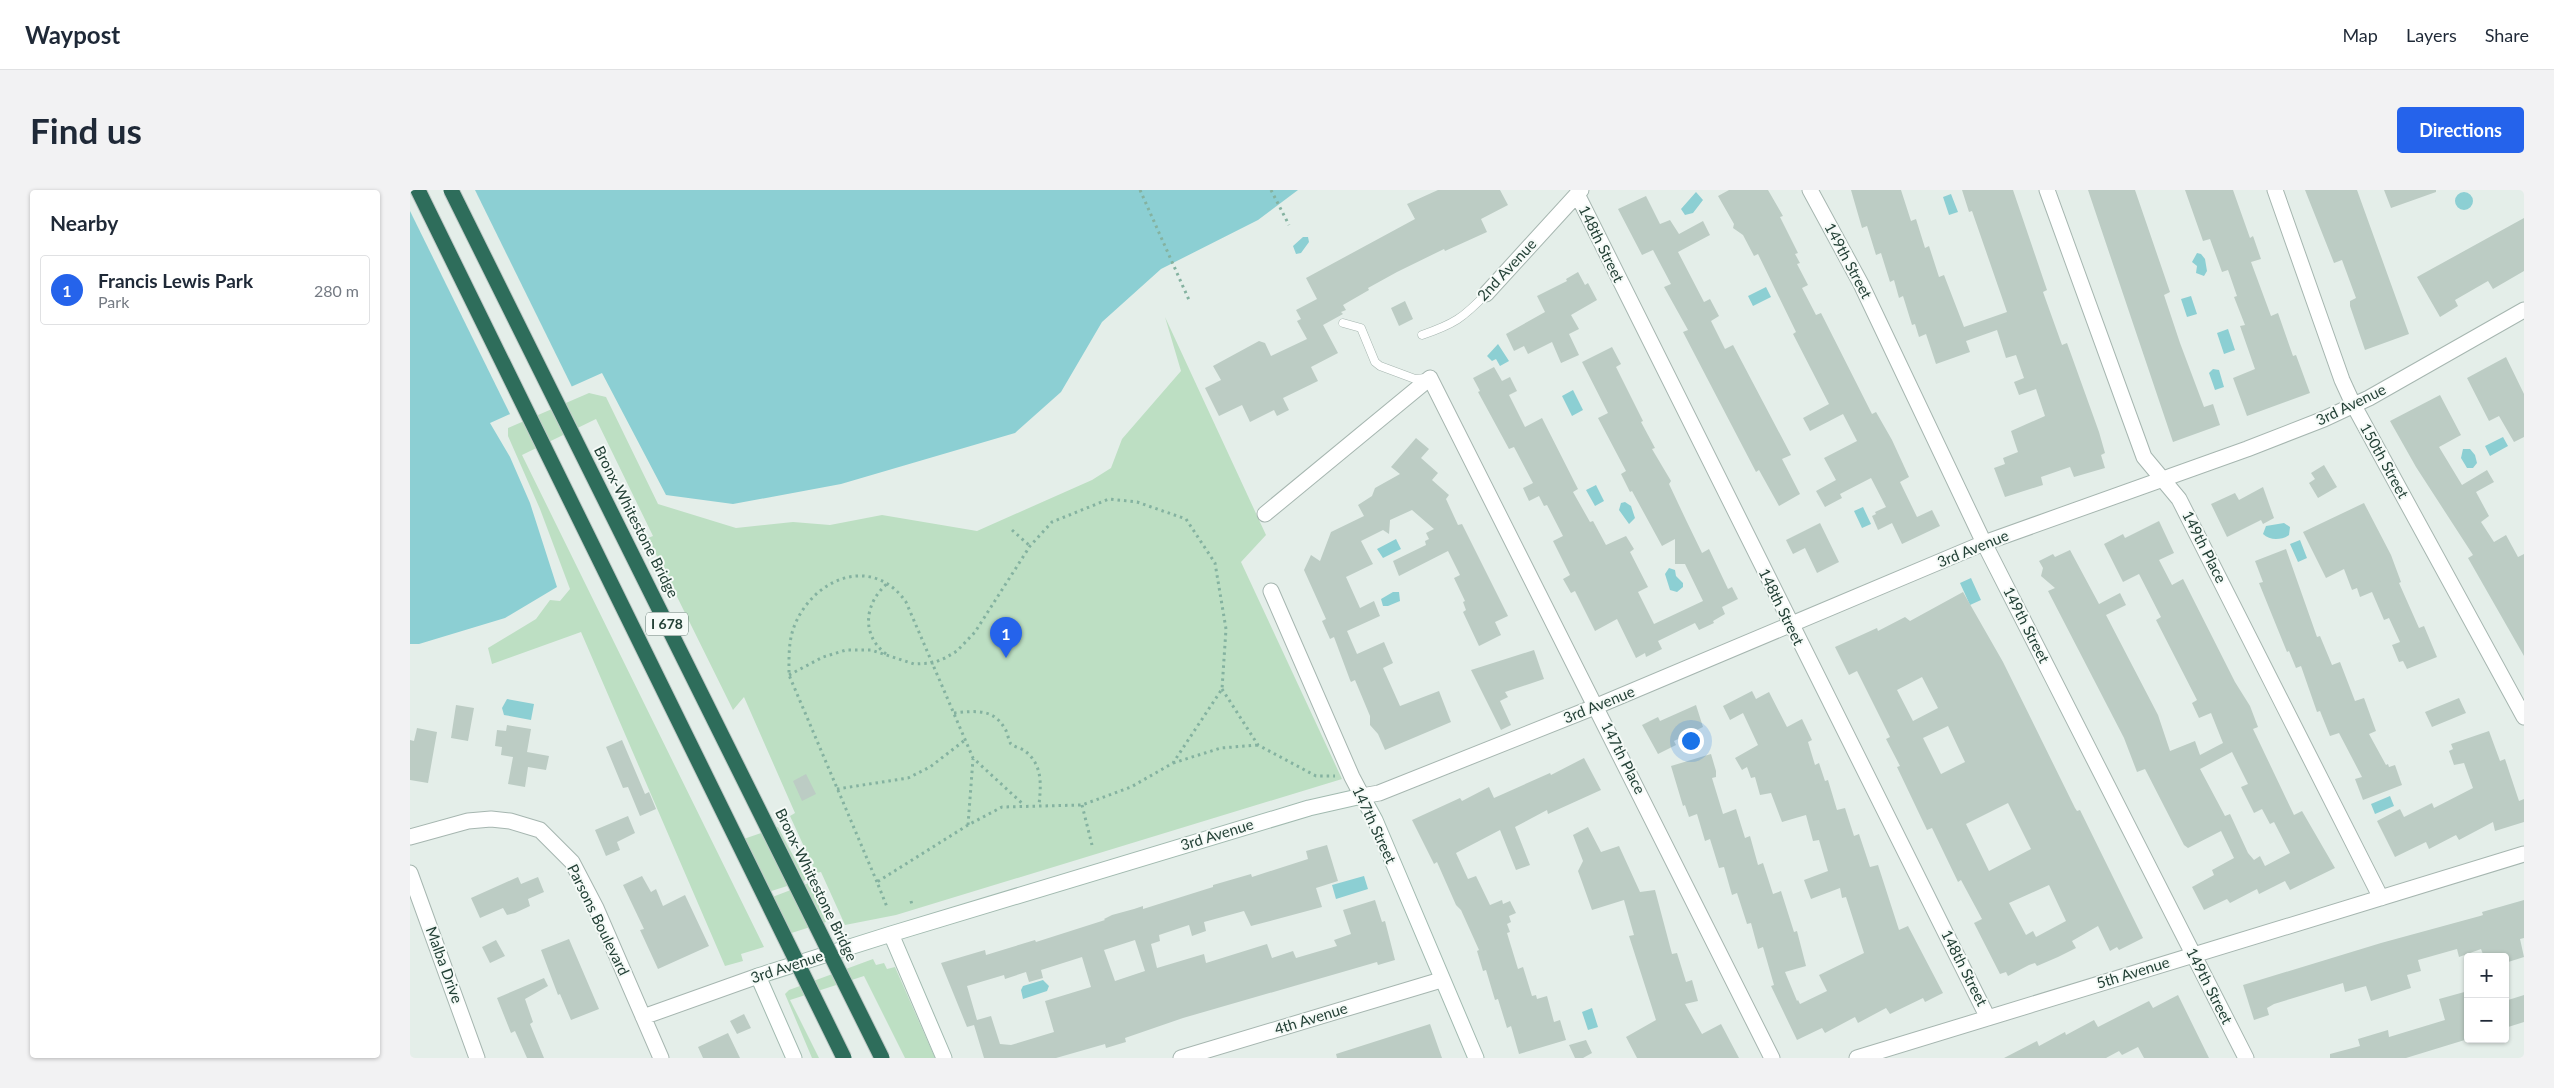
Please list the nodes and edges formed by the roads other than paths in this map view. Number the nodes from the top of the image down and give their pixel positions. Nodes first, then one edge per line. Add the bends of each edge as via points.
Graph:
1 (418, 190) edge
2 (451, 190) edge
3 (1810, 190) edge
4 (2048, 190) edge
5 (2275, 190) edge
6 (1579, 192) edge
7 (1486, 294) joint
8 (2522, 316) edge
9 (1343, 323) dead end
10 (1422, 335) dead end
11 (1430, 378) junction
12 (2353, 404) junction
13 (2163, 479) junction
14 (1265, 514) dead end
15 (1984, 543) junction
16 (1271, 591) dead end
17 (1790, 625) junction
18 (1597, 706) junction
19 (2524, 717) edge
20 (1362, 796) junction
21 (410, 837) edge
22 (2524, 854) edge
23 (410, 873) edge
24 (2381, 898) junction
25 (890, 934) junction
26 (2193, 954) junction
27 (758, 976) junction
28 (1441, 980) junction
29 (643, 1017) junction
30 (1988, 1018) junction
31 (477, 1058) edge
32 (661, 1058) edge
33 (794, 1058) edge
34 (844, 1058) edge
35 (882, 1058) edge
36 (944, 1058) edge
37 (1181, 1058) edge
38 (1476, 1058) edge
39 (1772, 1058) edge
40 (1857, 1058) edge
41 (2246, 1058) edge

1 - 34 highway, I 678, bridge
2 - 35 highway, Bronx-Whitestone Bridge / I 678, bridge
3 - 15 street, 149th Street via 1861,284
4 - 13 street, 149th Place via 2144,457
5 - 12 street, 150th Street
6 - 7 street, 2nd Avenue
6 - 17 street, 148th Street
7 - 10 lane, 2nd Avenue via 1450,326
8 - 12 street, 3rd Avenue
9 - 11 lane via 1361,328 1375,362 1380,366 1415,379
11 - 14 street
11 - 18 street, 147th Place
12 - 13 street, 3rd Avenue via 2298,429
12 - 19 street, 150th Street
13 - 15 street, 3rd Avenue
13 - 24 street, 149th Place via 2179,499
15 - 17 street, 3rd Avenue
15 - 26 street, 149th Street
16 - 20 street, 147th Street
17 - 18 street, 3rd Avenue
17 - 30 street, 148th Street
18 - 20 street, 3rd Avenue via 1390,790
18 - 39 street, 147th Place
20 - 25 street, 3rd Avenue via 1309,808
20 - 28 street, 147th Street
21 - 29 street, Parsons Boulevard via 468,821 491,819 540,830 572,862 596,908
22 - 24 street, 5th Avenue
23 - 31 street, Malba Drive
24 - 26 street, 5th Avenue
25 - 27 street, 3rd Avenue
25 - 36 street
26 - 30 street, 5th Avenue
26 - 41 street, 149th Street
27 - 29 street, 3rd Avenue
27 - 33 street
28 - 37 street, 4th Avenue
28 - 38 street, 147th Street
29 - 32 street, Parsons Boulevard
30 - 40 street, 5th Avenue

